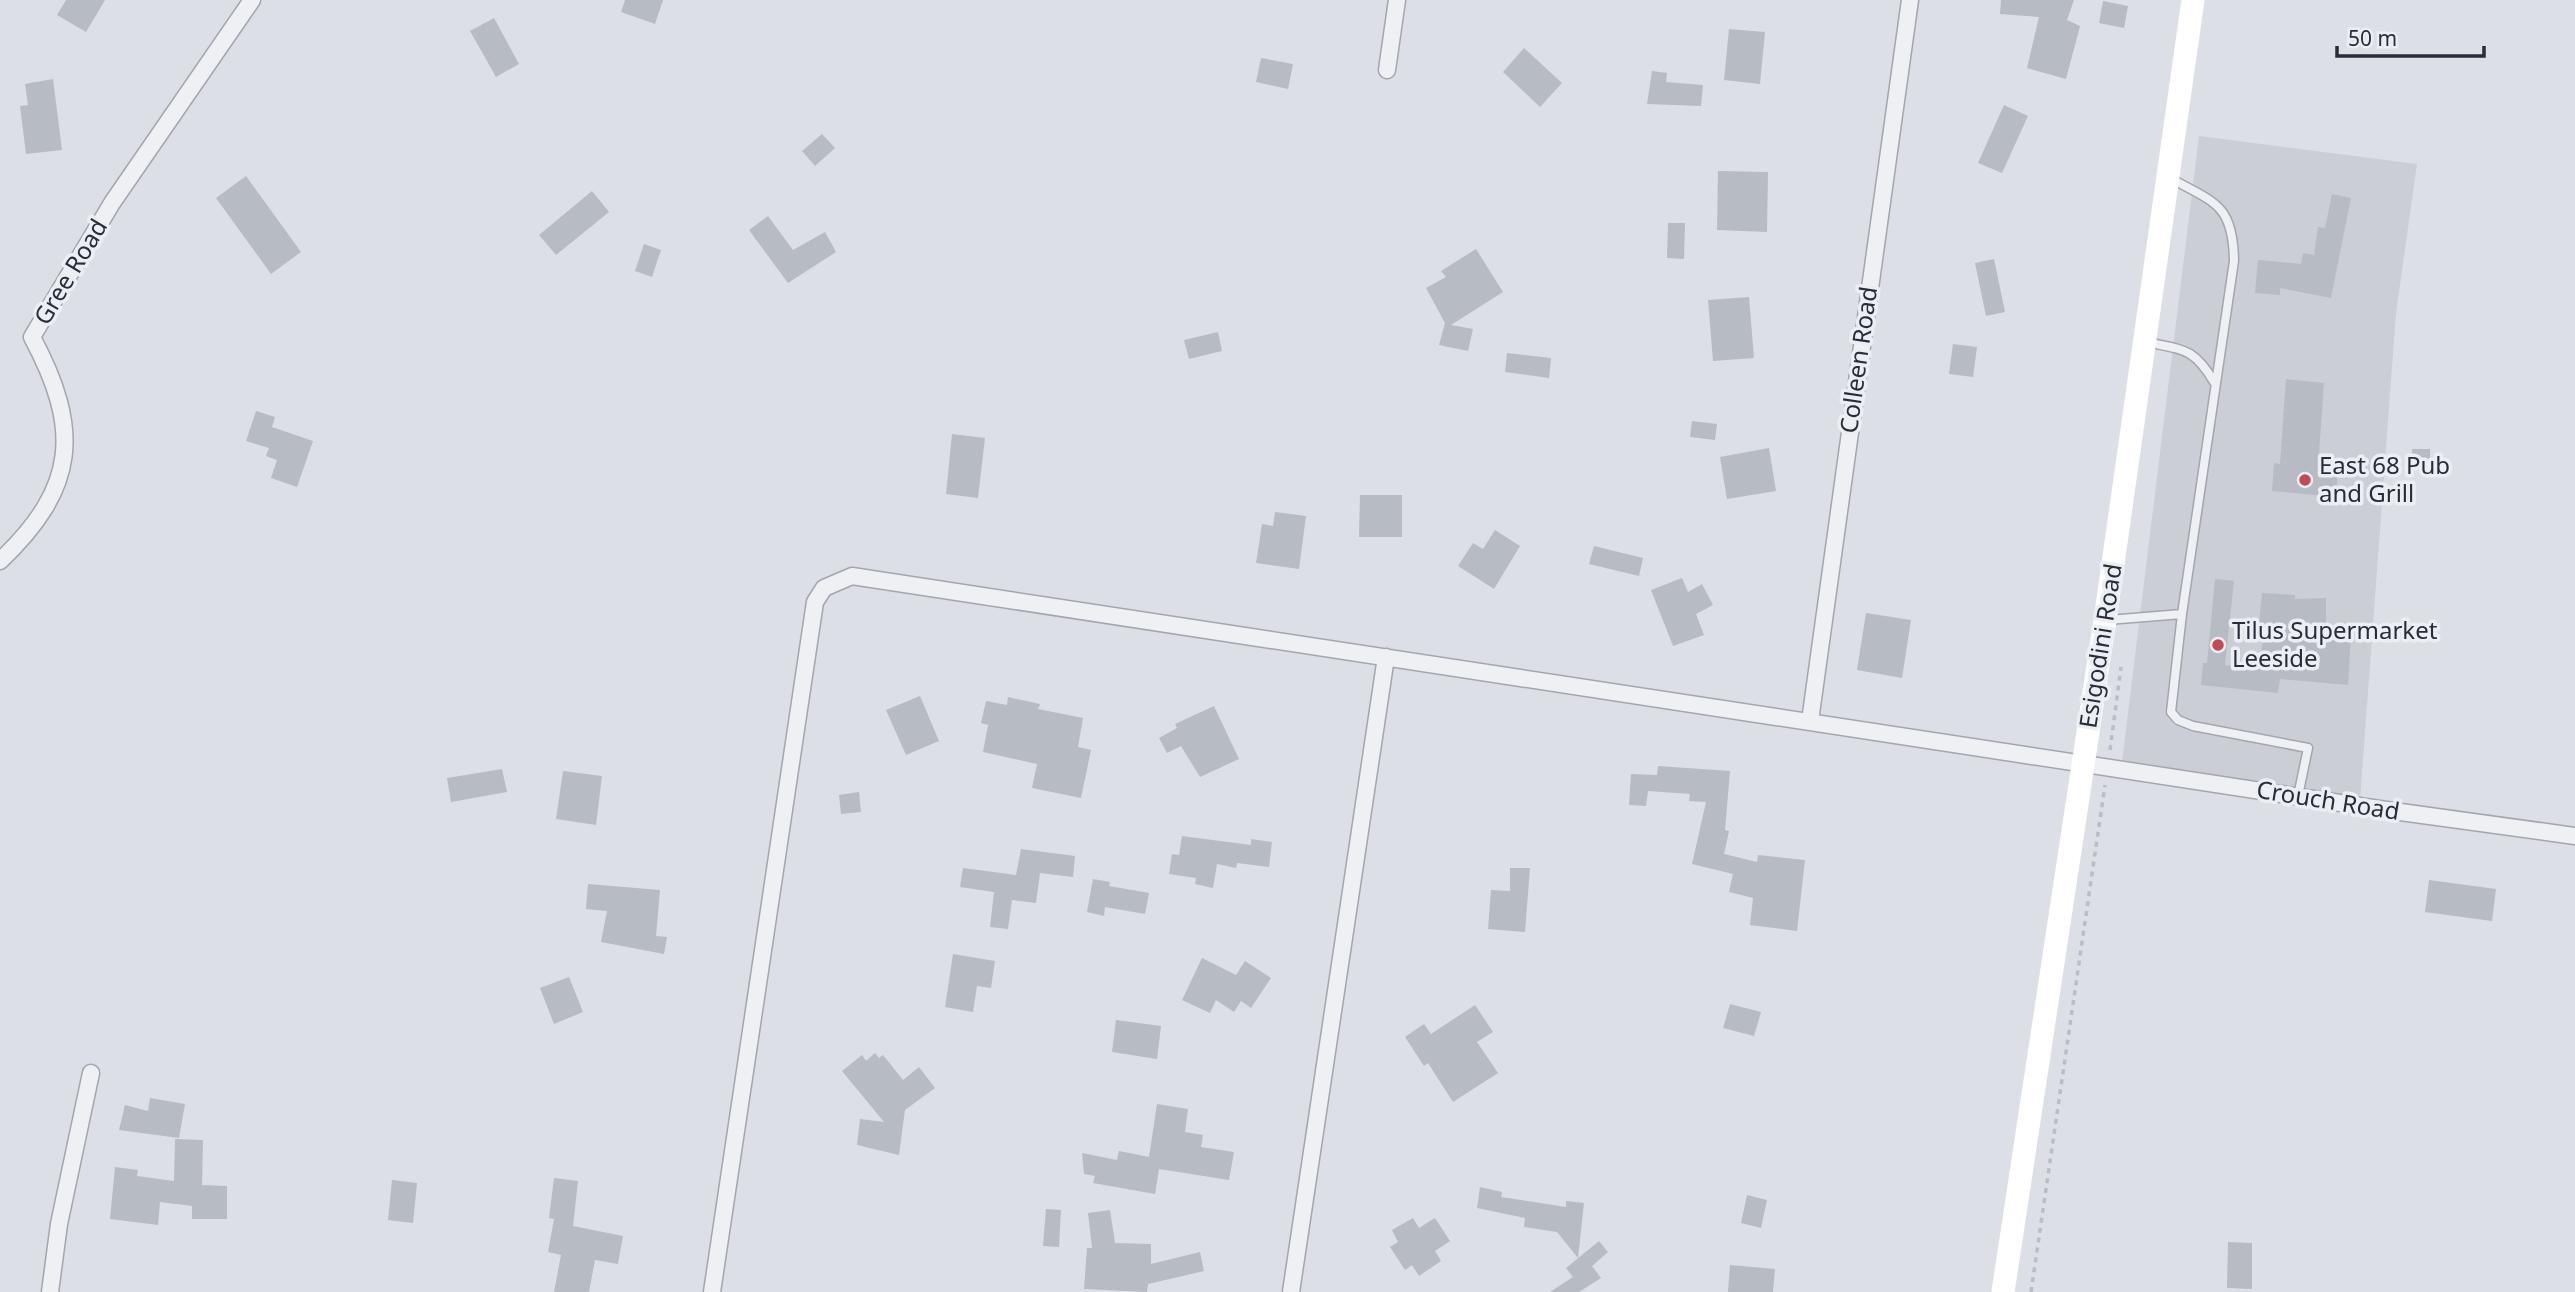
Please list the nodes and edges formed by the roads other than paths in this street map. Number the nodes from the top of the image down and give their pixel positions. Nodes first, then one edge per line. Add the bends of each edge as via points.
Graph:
1 (252, 0) edge
2 (1397, 0) edge
3 (1910, 0) edge
4 (2193, 0) edge
5 (1387, 70) dead end
6 (2170, 178) junction
7 (2146, 342) junction
8 (2215, 383) junction
9 (0, 561) edge
10 (2182, 614) junction
11 (2105, 620) junction
12 (1386, 657) junction
13 (1810, 721) junction
14 (2082, 764) junction
15 (2297, 797) junction
16 (2575, 835) edge
17 (91, 1073) dead end
18 (50, 1292) edge
19 (712, 1292) edge
20 (1291, 1292) edge
21 (2003, 1292) edge

1 - 9 street, Gree Road via 112,203 32,337 63,407 65,455 49,502 27,535
2 - 5 street
3 - 13 street, Colleen Road
4 - 6 main road, Esigodini Road
6 - 7 main road, Esigodini Road
6 - 8 lane via 2220,206 2234,232 2234,261
7 - 8 lane via 2200,359
7 - 11 main road, Esigodini Road
8 - 10 lane
10 - 11 lane
10 - 15 lane via 2171,712 2193,726 2308,748
11 - 14 main road, Esigodini Road
12 - 13 street, Crouch Road
12 - 19 street, Crouch Road via 852,576 824,588 815,602 800,696
12 - 20 street
13 - 14 street, Crouch Road
14 - 15 street, Crouch Road
14 - 21 main road, Esigodini Road
15 - 16 street, Crouch Road
17 - 18 street

